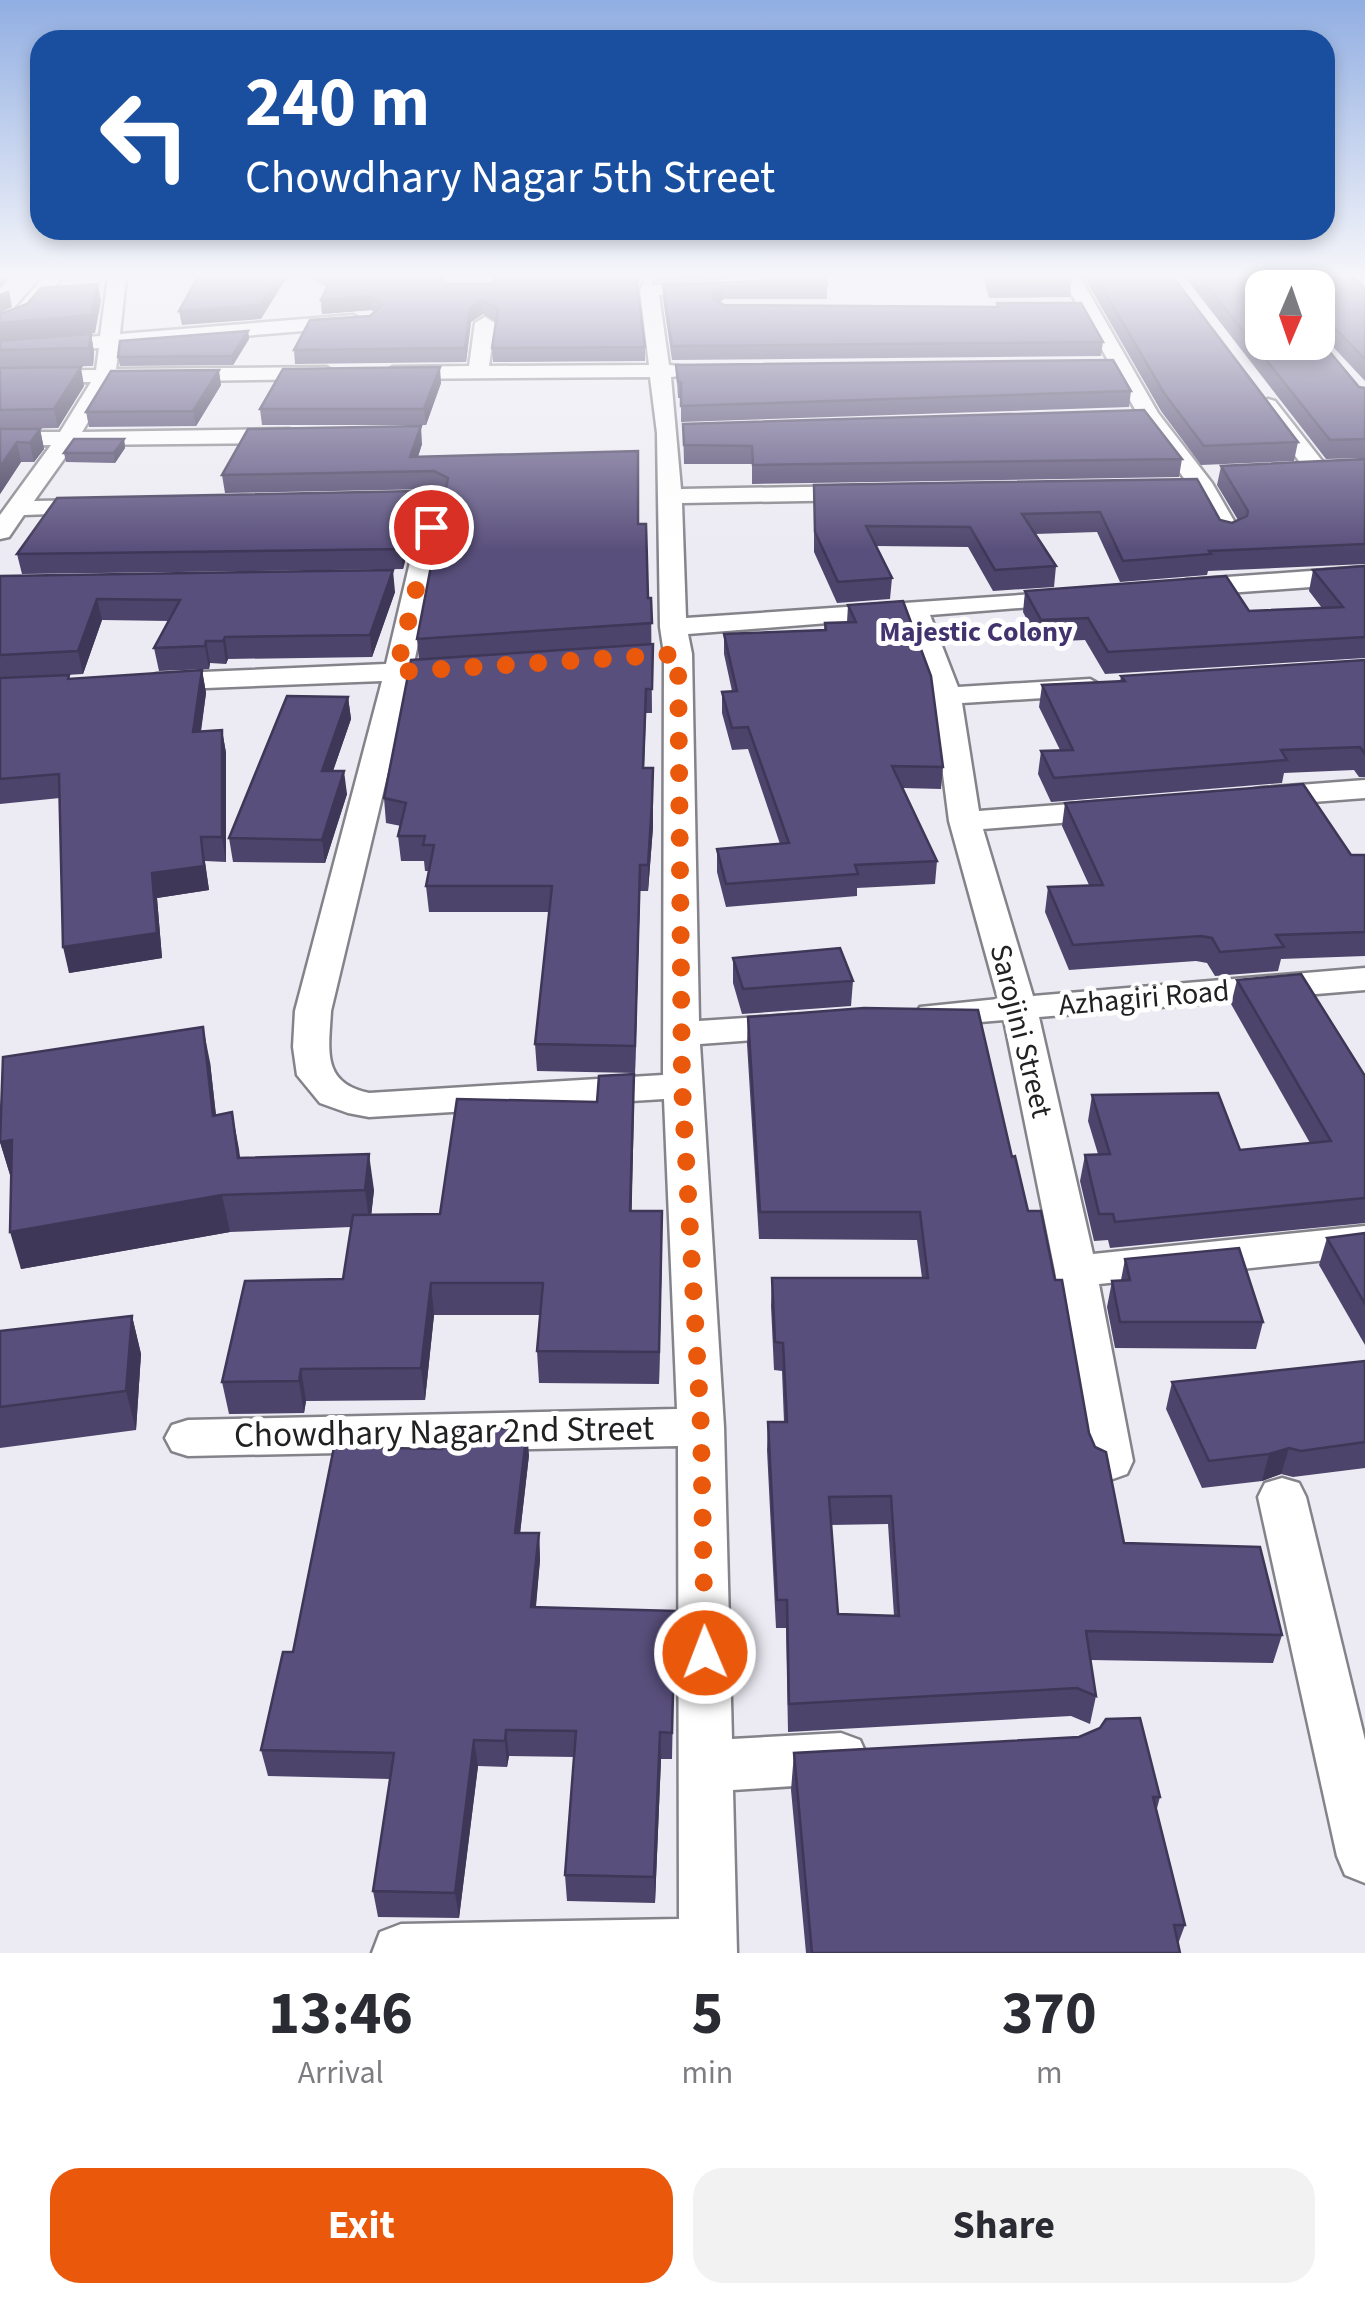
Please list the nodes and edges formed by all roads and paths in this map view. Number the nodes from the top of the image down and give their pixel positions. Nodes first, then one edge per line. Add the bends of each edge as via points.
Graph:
1 (106, 368) edge
2 (331, 368) edge
3 (479, 368) edge
4 (1108, 368) edge
5 (660, 371) junction
6 (700, 371) edge
7 (478, 372) junction
8 (380, 373) edge
9 (105, 376) junction
10 (0, 377) edge
11 (1250, 382) edge
12 (322, 436) edge
13 (67, 439) junction
14 (0, 440) edge
15 (1350, 470) edge
16 (1318, 472) junction
17 (1282, 473) edge
18 (1228, 475) edge
19 (1198, 482) junction
20 (1125, 489) edge
21 (888, 493) edge
22 (670, 496) junction
23 (357, 502) edge
24 (118, 506) edge
25 (19, 508) junction
26 (0, 532) edge
27 (1229, 533) edge
28 (1365, 575) edge
29 (1169, 589) edge
30 (1091, 595) edge
31 (914, 607) junction
32 (670, 646) junction
33 (453, 669) edge
34 (396, 672) junction
35 (119, 684) edge
36 (1126, 685) edge
37 (947, 696) junction
38 (1365, 789) edge
39 (1232, 800) edge
40 (1136, 808) edge
41 (965, 822) junction
42 (1365, 979) edge
43 (1019, 1008) junction
44 (901, 1017) edge
45 (822, 1023) edge
46 (683, 1034) junction
47 (682, 1086) junction
48 (1365, 1241) edge
49 (1076, 1271) junction
50 (701, 1427) junction
51 (188, 1438) dead end
52 (1110, 1461) edge
53 (1282, 1497) dead end
54 (880, 1756) edge
55 (707, 1766) junction
56 (1365, 1856) edge
57 (708, 1950) edge
58 (401, 1953) edge

1 - 9 street
2 - 9 street
3 - 7 street
4 - 19 street via 1140,417
5 - 6 street
5 - 7 street
5 - 22 street via 677,433
7 - 8 street
9 - 10 street
9 - 13 street
11 - 16 street
12 - 13 street
13 - 14 street
13 - 25 street
15 - 16 street
16 - 17 street
18 - 19 street
19 - 20 street
19 - 27 street
21 - 22 street
22 - 32 street
23 - 34 street via 436,500 411,581
24 - 25 street
25 - 26 street
28 - 29 street
30 - 31 street
31 - 32 street
31 - 37 street, Sarojini Street
32 - 46 street
33 - 34 street
34 - 35 street
34 - 47 street via 313,1010 313,1072 325,1093 369,1105
36 - 37 street
37 - 41 street, Sarojini Street
38 - 39 street
40 - 41 street
41 - 43 street, Sarojini Street
42 - 43 street, Azhagiri Road
43 - 44 street, Azhagiri Road
43 - 49 street, Sarojini Street
45 - 46 street
46 - 47 street
47 - 50 street
48 - 49 street
49 - 52 street, Sarojini Street
50 - 51 street, Chowdhary Nagar 2nd Street
50 - 55 street
53 - 56 street
54 - 55 street
55 - 57 street
57 - 58 street

